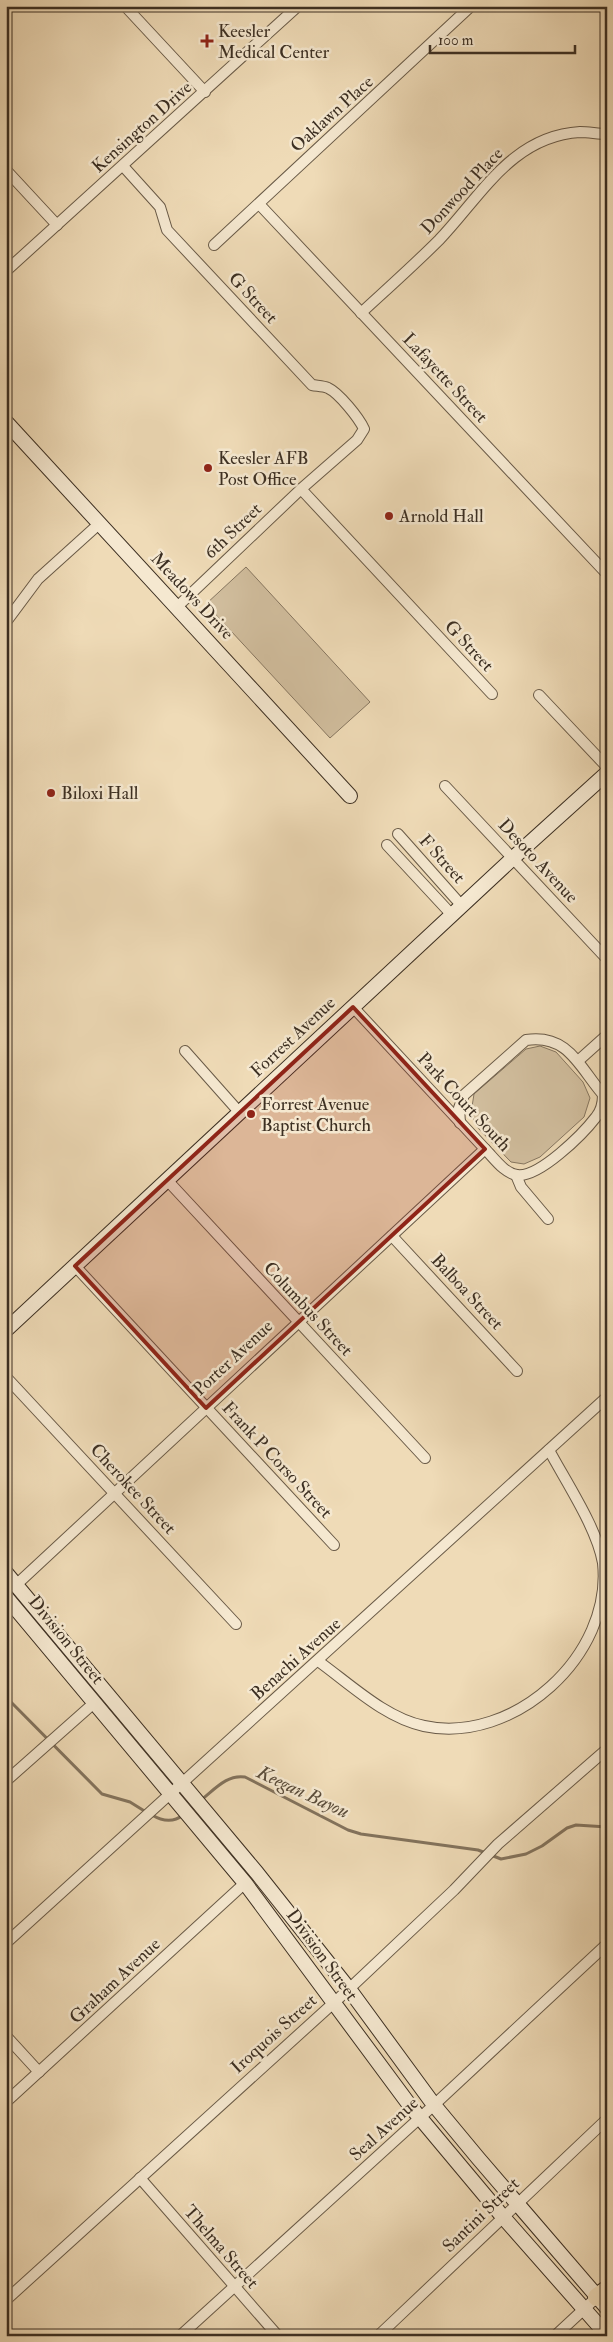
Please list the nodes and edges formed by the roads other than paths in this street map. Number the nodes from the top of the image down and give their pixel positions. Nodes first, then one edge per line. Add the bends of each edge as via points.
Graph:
1 (125, 6) edge
2 (298, 6) edge
3 (471, 6) edge
4 (205, 92) junction
5 (607, 134) edge
6 (123, 166) junction
7 (6, 170) edge
8 (259, 204) junction
9 (57, 225) junction
10 (214, 245) dead end
11 (6, 271) edge
12 (361, 313) junction
13 (6, 422) edge
14 (357, 440) joint
15 (301, 489) junction
16 (100, 523) junction
17 (607, 574) edge
18 (177, 607) junction
19 (6, 622) edge
20 (492, 694) dead end
21 (539, 695) dead end
22 (607, 767) edge
23 (607, 773) edge
24 (445, 786) dead end
25 (350, 796) dead end
26 (398, 834) dead end
27 (387, 845) dead end
28 (513, 858) junction
29 (462, 906) junction
30 (452, 915) junction
31 (607, 959) edge
32 (353, 1007) junction
33 (607, 1035) edge
34 (184, 1051) dead end
35 (578, 1062) junction
36 (605, 1097) edge
37 (240, 1113) junction
38 (460, 1123) junction
39 (485, 1149) junction
40 (516, 1175) junction
41 (167, 1180) junction
42 (548, 1219) dead end
43 (392, 1236) junction
44 (75, 1266) junction
45 (298, 1322) junction
46 (6, 1330) edge
47 (518, 1371) dead end
48 (6, 1377) edge
49 (607, 1397) edge
50 (206, 1408) junction
51 (549, 1450) junction
52 (425, 1458) dead end
53 (114, 1493) junction
54 (334, 1545) dead end
55 (6, 1573) edge
56 (10, 1592) edge
57 (236, 1624) dead end
58 (318, 1661) junction
59 (94, 1703) junction
60 (606, 1750) edge
61 (6, 1781) edge
62 (182, 1782) junction
63 (170, 1794) junction
64 (245, 1883) junction
65 (6, 1943) edge
66 (607, 1944) edge
67 (349, 1989) junction
68 (333, 2002) junction
69 (6, 2036) edge
70 (39, 2072) junction
71 (6, 2102) edge
72 (434, 2105) junction
73 (420, 2118) junction
74 (607, 2118) edge
75 (140, 2178) junction
76 (516, 2204) junction
77 (503, 2217) junction
78 (234, 2286) junction
79 (6, 2300) edge
80 (599, 2301) edge
81 (607, 2335) edge
82 (180, 2336) edge
83 (278, 2336) edge
84 (378, 2336) edge
85 (555, 2336) edge

1 - 4 street
2 - 4 street, Kensington Drive
3 - 8 street, Oaklawn Place
4 - 6 street, Kensington Drive
5 - 12 street, Donwood Place via 580,132 528,147 489,180 439,240
6 - 9 street, Kensington Drive
6 - 14 street, G Street via 160,207 167,230 312,385 334,392 360,420 364,429
7 - 9 street
8 - 10 street, Oaklawn Place
8 - 12 street, Lafayette Street
9 - 11 street, Kensington Drive
12 - 17 street, Lafayette Street
13 - 16 main road, Meadows Drive
14 - 15 street, 6th Street
15 - 18 street, 6th Street
15 - 20 street, G Street
16 - 18 main road, Meadows Drive
16 - 19 street via 38,578
18 - 25 main road, Meadows Drive
21 - 22 street
23 - 28 main road, Forrest Avenue
24 - 28 street, Desoto Avenue
26 - 29 street, F Street
27 - 30 street, F Street
28 - 29 main road, Forrest Avenue
28 - 31 street, Desoto Avenue
29 - 30 main road, Forrest Avenue
30 - 32 main road, Forrest Avenue
32 - 37 main road, Forrest Avenue
32 - 38 street, Park Court South
33 - 35 street
34 - 37 street
35 - 36 street
35 - 38 street via 552,1040 526,1040 464,1095 459,1108
36 - 40 street via 596,1116 561,1152 536,1172
37 - 41 main road, Forrest Avenue
38 - 39 street, Park Court South
39 - 40 street, Park Court South via 504,1169
39 - 43 street, Porter Avenue
40 - 42 street, Park Court South via 521,1188
41 - 44 main road, Forrest Avenue
41 - 45 street, Columbus Street
43 - 45 street, Porter Avenue
43 - 47 street, Balboa Street
44 - 46 main road, Forrest Avenue
44 - 50 street, Frank P Corso Street
45 - 50 street, Porter Avenue
45 - 52 street, Columbus Street
48 - 53 street, Cherokee Street
49 - 51 street, Benachi Avenue
50 - 53 street, Porter Avenue
50 - 54 street, Frank P Corso Street
51 - 58 street, Benachi Avenue
51 - 58 street via 594,1534 605,1584 597,1626 562,1679 550,1690 491,1722 448,1730 404,1720
53 - 56 street, Porter Avenue
53 - 57 street, Cherokee Street
55 - 56 main road, Division Street
56 - 59 main road, Division Street
56 - 62 main road, Division Street
58 - 62 street, Benachi Avenue
59 - 61 street
59 - 63 main road, Division Street
60 - 67 street, Iroquois Street via 498,1844
62 - 63 street, Benachi Avenue
62 - 67 main road, Division Street
63 - 64 main road, Division Street
63 - 65 street, Benachi Avenue
64 - 68 main road, Division Street
64 - 70 street, Graham Avenue
66 - 72 street, Seal Avenue
67 - 68 street, Iroquois Street
67 - 72 main road, Division Street
68 - 73 main road, Division Street
68 - 75 street, Iroquois Street
69 - 70 street
70 - 71 street, Graham Avenue
72 - 73 street, Seal Avenue
72 - 76 main road, Division Street
73 - 77 main road, Division Street
73 - 78 street, Seal Avenue
74 - 76 street, Santini Street
75 - 78 street, Thelma Street
75 - 79 street, Iroquois Street
76 - 77 street, Santini Street
76 - 80 main road, Division Street
77 - 80 main road, Division Street
77 - 84 street, Santini Street
78 - 82 street, Seal Avenue
78 - 83 street, Thelma Street
80 - 81 main road, Division Street
80 - 85 street

